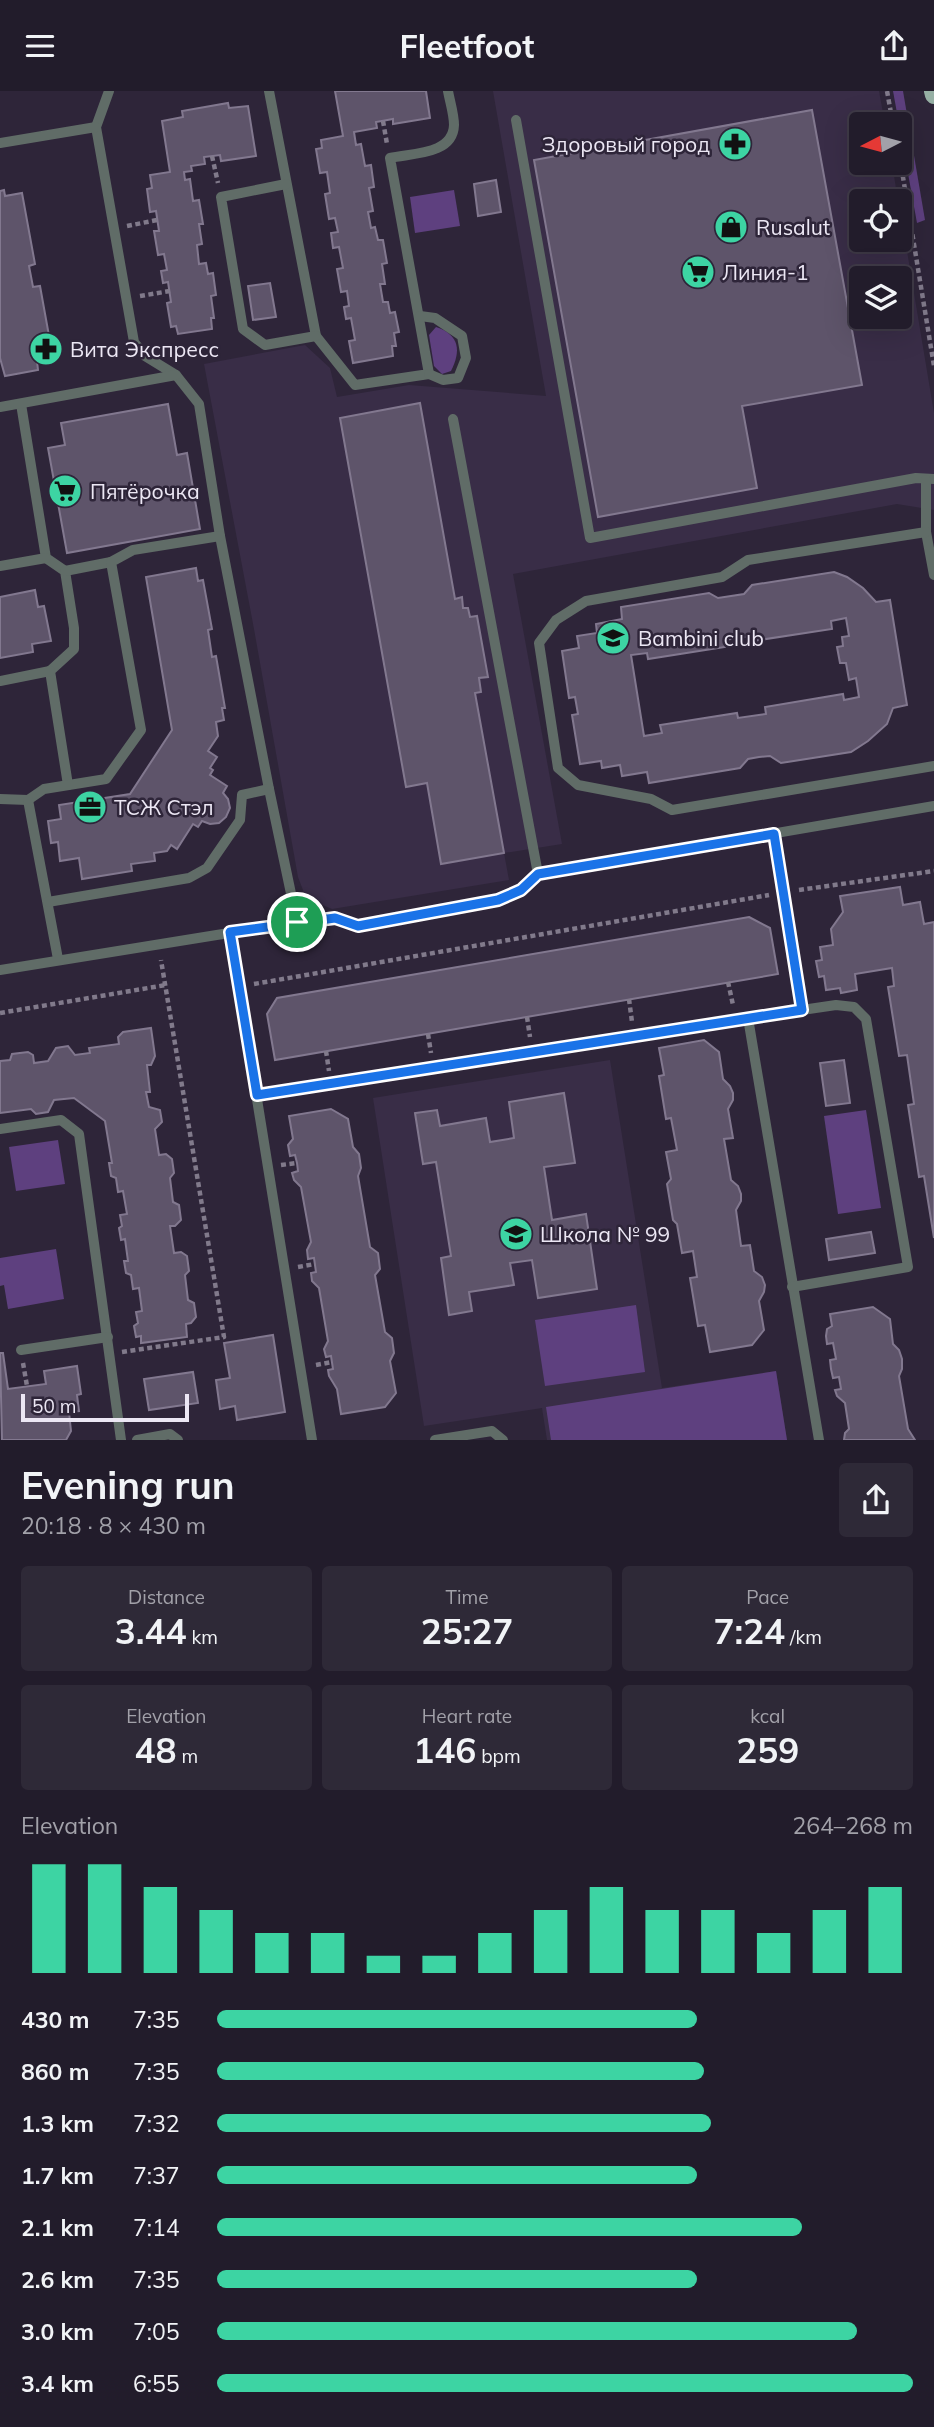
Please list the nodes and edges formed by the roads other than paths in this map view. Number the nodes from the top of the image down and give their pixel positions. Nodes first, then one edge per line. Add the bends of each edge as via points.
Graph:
1 (109, 91) edge
2 (269, 91) edge
3 (448, 91) edge
4 (516, 120) dead end
5 (96, 127) junction
6 (0, 143) edge
7 (286, 184) junction
8 (420, 316) junction
9 (316, 337) junction
10 (429, 374) junction
11 (176, 375) junction
12 (21, 404) junction
13 (0, 407) edge
14 (453, 419) dead end
15 (930, 480) edge
16 (926, 531) junction
17 (220, 536) junction
18 (46, 558) junction
19 (111, 562) junction
20 (0, 566) edge
21 (65, 571) junction
22 (934, 575) edge
23 (50, 671) junction
24 (0, 681) edge
25 (934, 766) edge
26 (68, 785) junction
27 (268, 789) junction
28 (0, 799) edge
29 (28, 800) junction
30 (934, 806) edge
31 (774, 834) junction
32 (538, 874) junction
33 (48, 902) junction
34 (297, 922) junction
35 (230, 932) junction
36 (58, 959) junction
37 (0, 970) edge
38 (802, 1010) junction
39 (748, 1018) junction
40 (257, 1095) junction
41 (0, 1129) edge
42 (792, 1287) junction
43 (108, 1337) junction
44 (22, 1350) dead end
45 (121, 1440) edge
46 (137, 1440) edge
47 (178, 1440) edge
48 (312, 1440) edge
49 (435, 1440) edge
50 (503, 1440) edge
51 (819, 1440) edge

1 - 5 lane
2 - 7 lane
3 - 8 lane via 454,125 451,139 443,147 390,158
4 - 15 lane via 590,538 916,478
5 - 6 lane
5 - 11 lane via 134,342 145,356
7 - 9 lane
7 - 9 lane via 221,197 243,329 265,345
8 - 10 lane
8 - 10 lane via 435,318 462,337 466,358 458,378 443,380
9 - 10 lane via 355,385
11 - 12 lane
11 - 17 lane via 199,404
12 - 13 lane
12 - 18 lane
14 - 32 lane
15 - 16 lane
16 - 22 lane
16 - 25 lane via 748,561 722,577 586,601 556,620 539,643 558,768 578,785 651,799 672,810
17 - 19 lane via 133,550
17 - 27 lane
18 - 20 lane
18 - 21 lane
19 - 21 lane
19 - 26 lane via 141,730 106,779
21 - 23 lane via 74,649
23 - 24 lane
23 - 26 lane
26 - 29 lane via 44,789
27 - 33 lane via 242,795 240,821 207,868 189,878
27 - 34 lane
28 - 29 lane
29 - 33 lane
30 - 31 lane
31 - 32 lane
31 - 38 lane
32 - 34 lane via 521,890 498,900 358,926 335,918
33 - 36 lane
34 - 35 lane
35 - 36 lane
35 - 40 lane
36 - 37 lane
38 - 39 lane
38 - 42 lane via 854,1007 866,1019 908,1267
39 - 40 lane
39 - 42 lane
40 - 48 lane
41 - 43 lane via 61,1120 79,1134
42 - 51 lane
43 - 44 lane
43 - 45 lane
46 - 47 lane via 170,1434
49 - 50 lane via 492,1431

